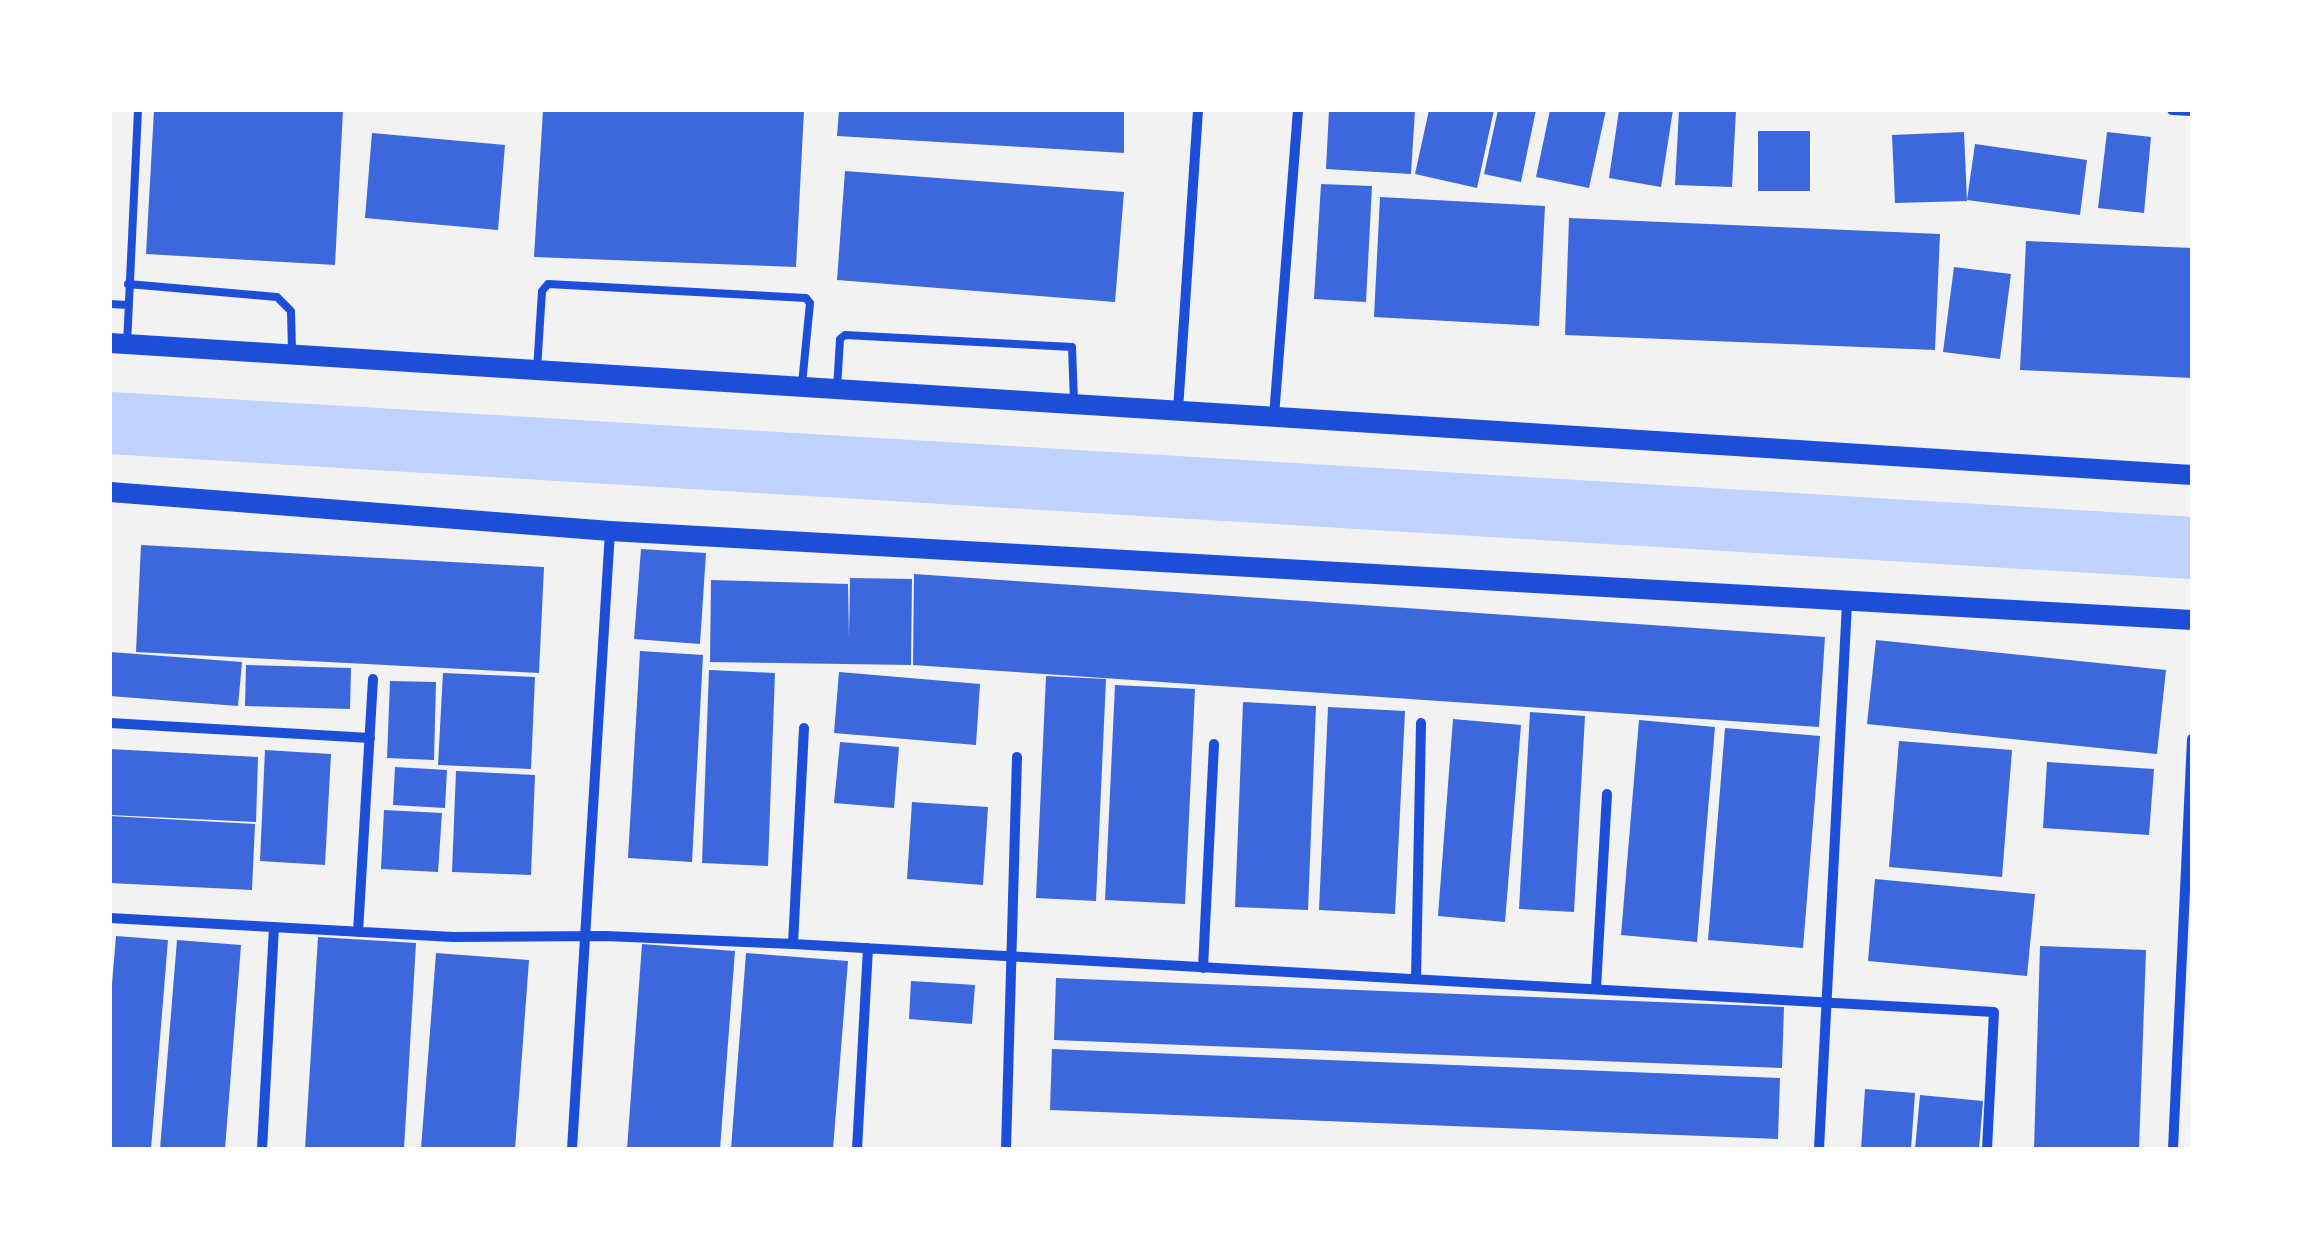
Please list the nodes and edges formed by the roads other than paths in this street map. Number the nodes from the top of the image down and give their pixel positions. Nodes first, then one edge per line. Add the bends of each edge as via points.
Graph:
1 (138, 110) edge
2 (1198, 110) edge
3 (1298, 110) edge
4 (2172, 110) edge
5 (2192, 111) edge
6 (128, 284) junction
7 (110, 304) edge
8 (128, 306) junction
9 (118, 343) edge
10 (292, 354) junction
11 (537, 370) junction
12 (802, 386) junction
13 (837, 388) junction
14 (1074, 404) junction
15 (1178, 410) junction
16 (1274, 416) junction
17 (2192, 475) edge
18 (110, 492) edge
19 (610, 531) junction
20 (1847, 603) junction
21 (2192, 620) edge
22 (374, 679) dead end
23 (110, 723) edge
24 (1421, 723) dead end
25 (804, 728) dead end
26 (370, 738) junction
27 (2192, 739) edge
28 (1214, 744) dead end
29 (1017, 757) dead end
30 (1607, 794) dead end
31 (110, 918) edge
32 (274, 927) junction
33 (358, 932) junction
34 (584, 936) junction
35 (793, 944) junction
36 (868, 948) junction
37 (1012, 958) junction
38 (1202, 968) junction
39 (1416, 978) junction
40 (1596, 988) junction
41 (1828, 1001) junction
42 (262, 1149) edge
43 (572, 1149) edge
44 (858, 1149) edge
45 (1006, 1149) edge
46 (1819, 1149) edge
47 (1988, 1149) edge
48 (2173, 1149) edge

1 - 6 lane
2 - 15 street
3 - 16 street
4 - 5 street
6 - 8 lane
6 - 10 lane via 276,296 290,311
7 - 8 lane
8 - 9 lane
9 - 10 main road
10 - 11 main road
11 - 12 main road
11 - 12 lane via 542,291 548,284 806,298
12 - 13 main road
13 - 14 main road
13 - 14 lane via 845,335 1072,347
14 - 15 main road
15 - 16 main road
16 - 17 main road
18 - 19 main road
19 - 20 main road
19 - 34 street
20 - 21 main road
20 - 41 street
22 - 26 street
23 - 26 street
24 - 39 street
25 - 35 street
26 - 33 street
27 - 48 street
28 - 38 street
29 - 37 street
30 - 40 street
31 - 32 street
32 - 33 street
32 - 42 street
33 - 34 street
34 - 35 street
34 - 43 street
35 - 36 street
36 - 37 street
36 - 44 street
37 - 38 street
37 - 45 street
38 - 39 street
39 - 40 street
40 - 41 street
41 - 46 street
41 - 47 street via 1994,1012

